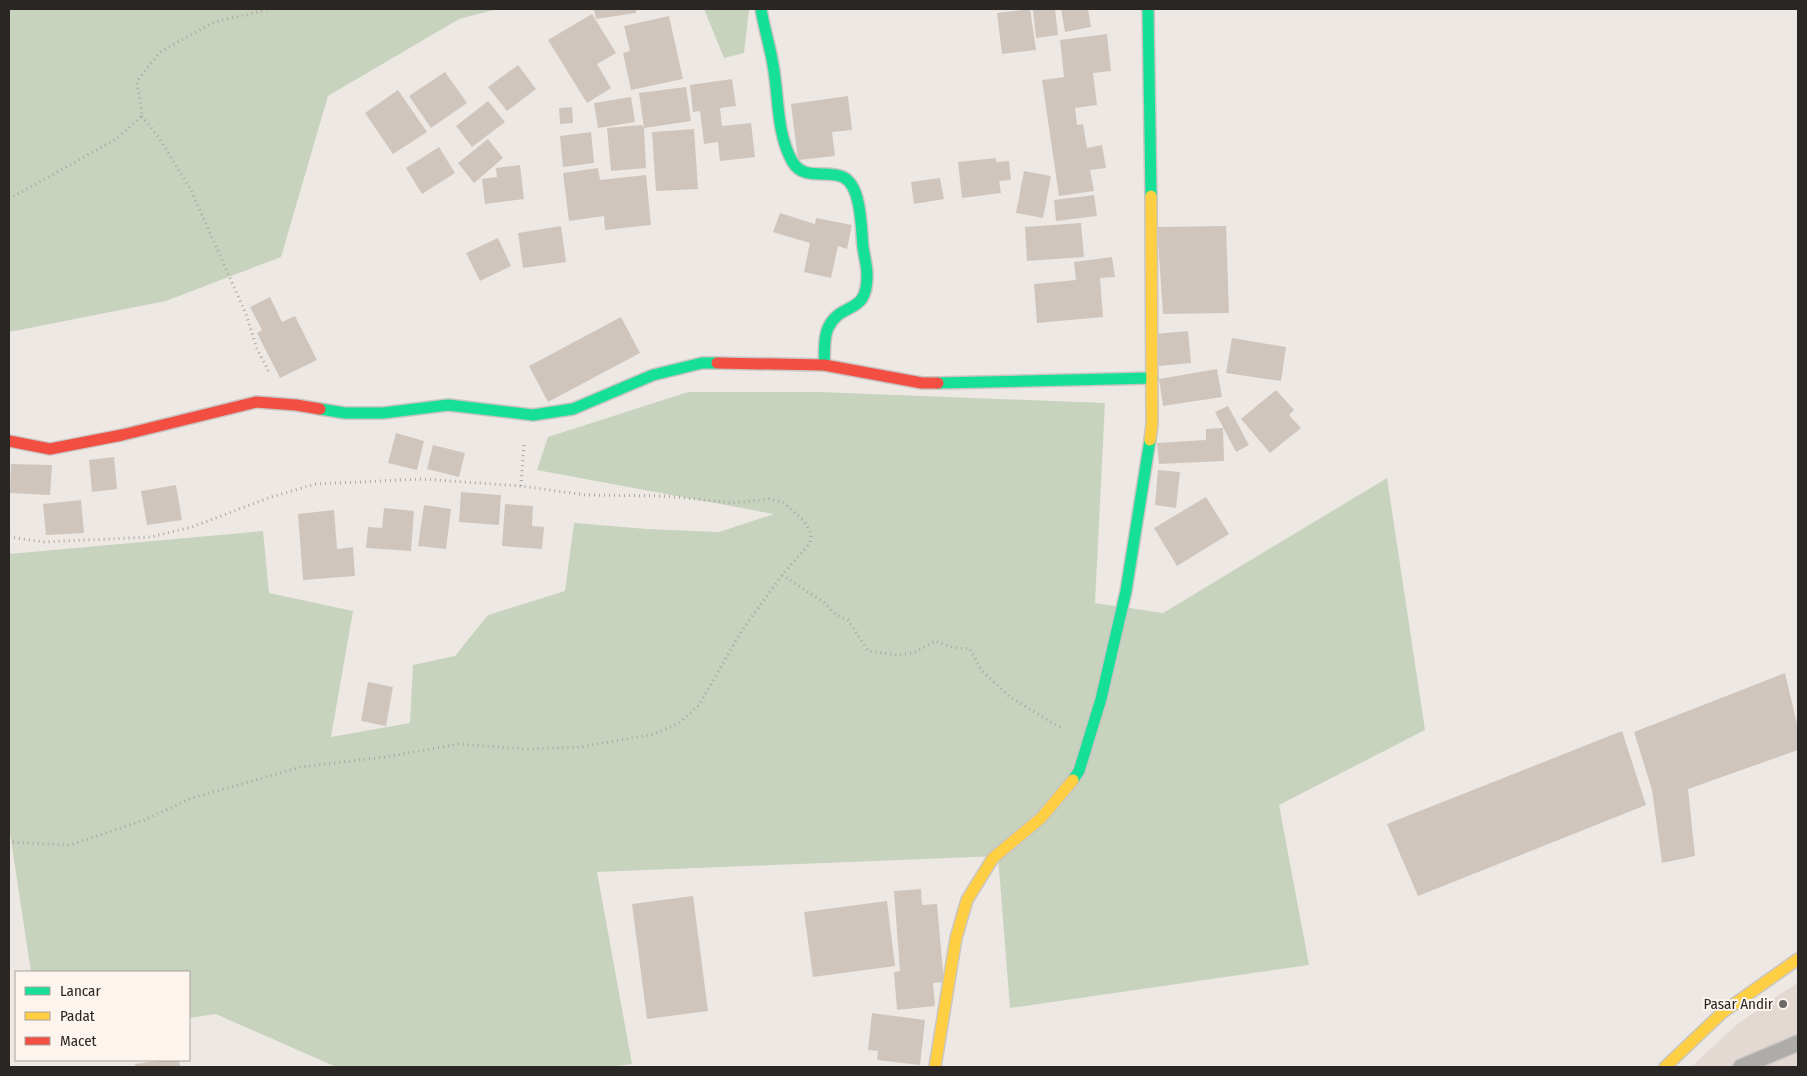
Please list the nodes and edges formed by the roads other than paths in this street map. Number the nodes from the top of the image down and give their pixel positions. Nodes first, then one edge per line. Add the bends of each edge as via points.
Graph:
1 (761, 9) edge
2 (1148, 9) edge
3 (824, 365) junction
4 (1152, 378) junction
5 (9, 441) edge
6 (1798, 959) edge
7 (1798, 1043) edge
8 (935, 1067) edge
9 (1665, 1067) edge
10 (1741, 1067) edge

1 - 3 street via 782,128 792,162 807,174 839,176 849,180 861,219 867,289 858,305 829,325
2 - 4 street
3 - 4 street via 922,383
3 - 5 street via 702,363 653,375 573,409 533,415 448,405 384,413 345,413 256,402 50,449
4 - 8 street via 1152,424 1126,591 1088,743 1079,771 1066,790 1041,818 993,858 967,900 956,938
6 - 9 street via 1723,1012
7 - 10 lane

